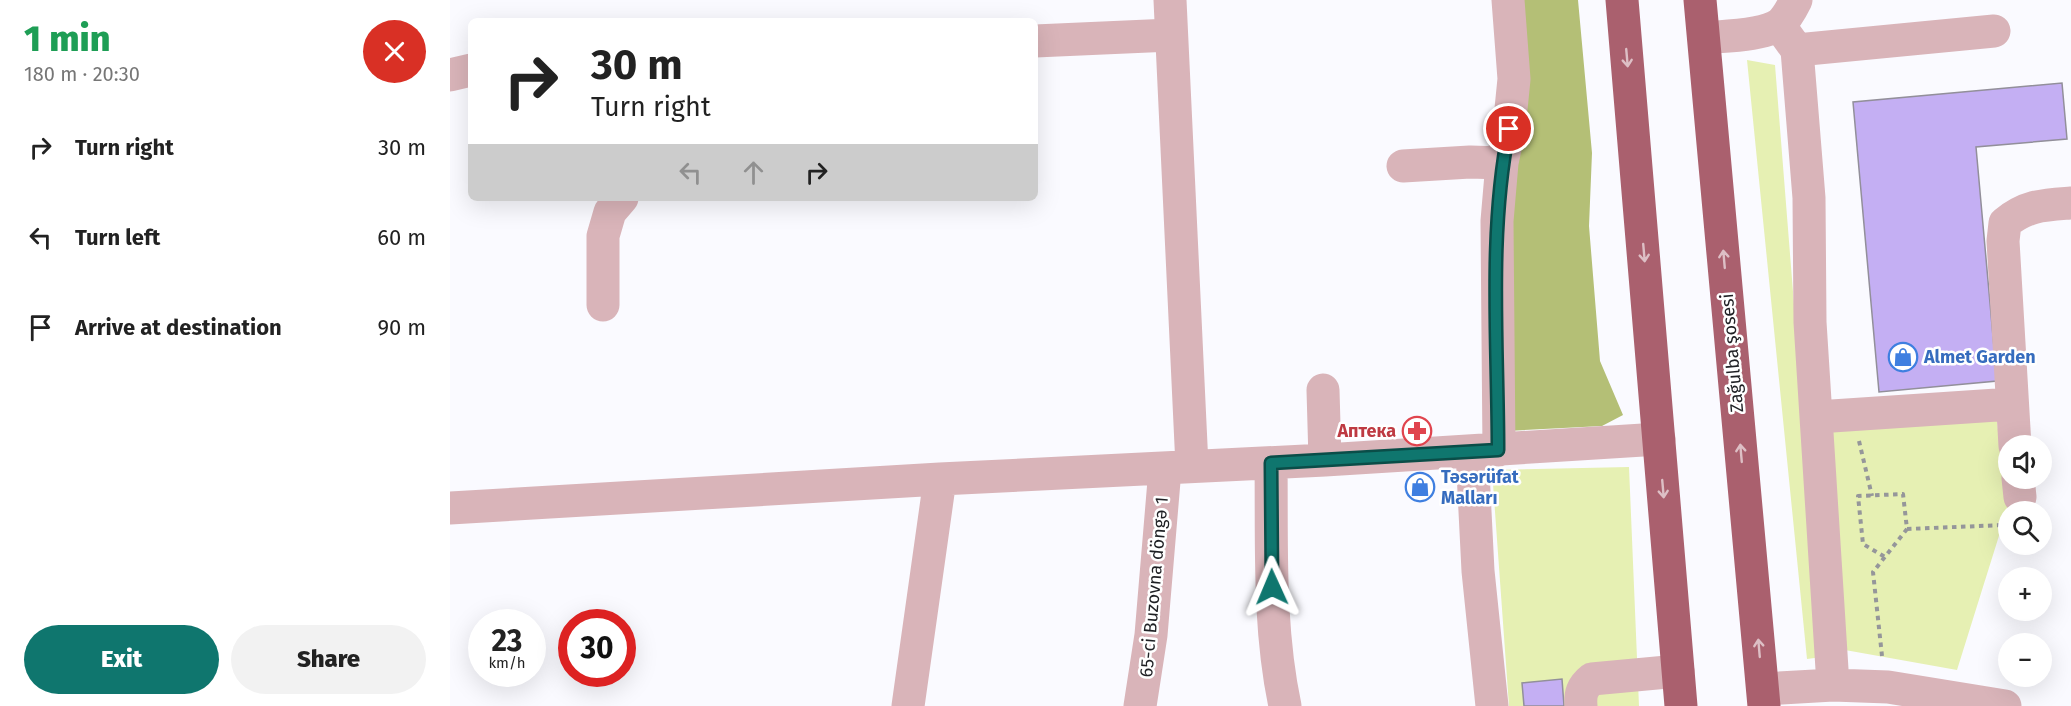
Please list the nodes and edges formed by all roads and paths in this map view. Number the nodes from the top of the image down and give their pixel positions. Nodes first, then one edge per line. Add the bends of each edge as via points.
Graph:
1 (1170, 0) edge
2 (1508, 0) edge
3 (1622, 0) edge
4 (1700, 0) edge
5 (1791, 25) edge
6 (1994, 31) dead end
7 (1172, 35) junction
8 (1704, 38) junction
9 (1038, 41) edge
10 (468, 71) edge
11 (450, 75) edge
12 (1502, 163) junction
13 (1403, 166) dead end
14 (619, 201) edge
15 (2071, 203) edge
16 (603, 305) dead end
17 (1323, 390) dead end
18 (2012, 405) junction
19 (1817, 417) junction
20 (1857, 435) dead end
21 (2014, 435) edge
22 (1659, 439) junction
23 (1485, 451) junction
24 (1325, 460) junction
25 (1271, 463) junction
26 (1178, 467) junction
27 (940, 479) junction
28 (1872, 496) junction
29 (450, 508) edge
30 (1998, 525) edge
31 (1907, 529) junction
32 (1885, 557) junction
33 (1678, 671) junction
34 (1885, 683) edge
35 (1833, 685) junction
36 (1763, 698) edge
37 (908, 706) edge
38 (1140, 706) edge
39 (1285, 706) edge
40 (1492, 706) edge
41 (1581, 706) edge
42 (1681, 706) edge
43 (2005, 706) edge

1 - 7 street, 65-ci Buzovna döngə 1
2 - 12 street via 1514,79
3 -> 22 highway
4 - 8 highway, Zağulba şosesi
5 - 6 street
5 - 8 street
5 - 19 street via 1809,198 1810,322
7 - 9 street
7 - 26 street, 65-ci Buzovna döngə 1
36 -> 8 highway, Zağulba şosesi
10 - 11 street
12 - 13 street
12 - 23 street
14 - 16 street via 610,212 603,236
15 - 18 street via 2032,207 2005,223
17 - 24 street
18 - 19 street
18 - 21 street
19 - 35 street
20 - 28 path
22 - 23 street
22 -> 33 highway
23 - 24 street
23 - 40 street via 1478,571
24 - 25 street
25 - 26 street
25 - 39 street via 1273,608
26 - 27 street
26 - 38 street, 65-ci Buzovna döngə 1
27 - 29 street
27 - 37 street
28 - 31 path via 1903,494
28 - 32 path via 1858,496 1863,544
30 - 31 path
31 - 32 path
32 - 34 path via 1873,572
33 - 41 street via 1592,679 1584,685
33 - 42 highway
34 - 35 street
34 - 43 street
35 - 36 street

